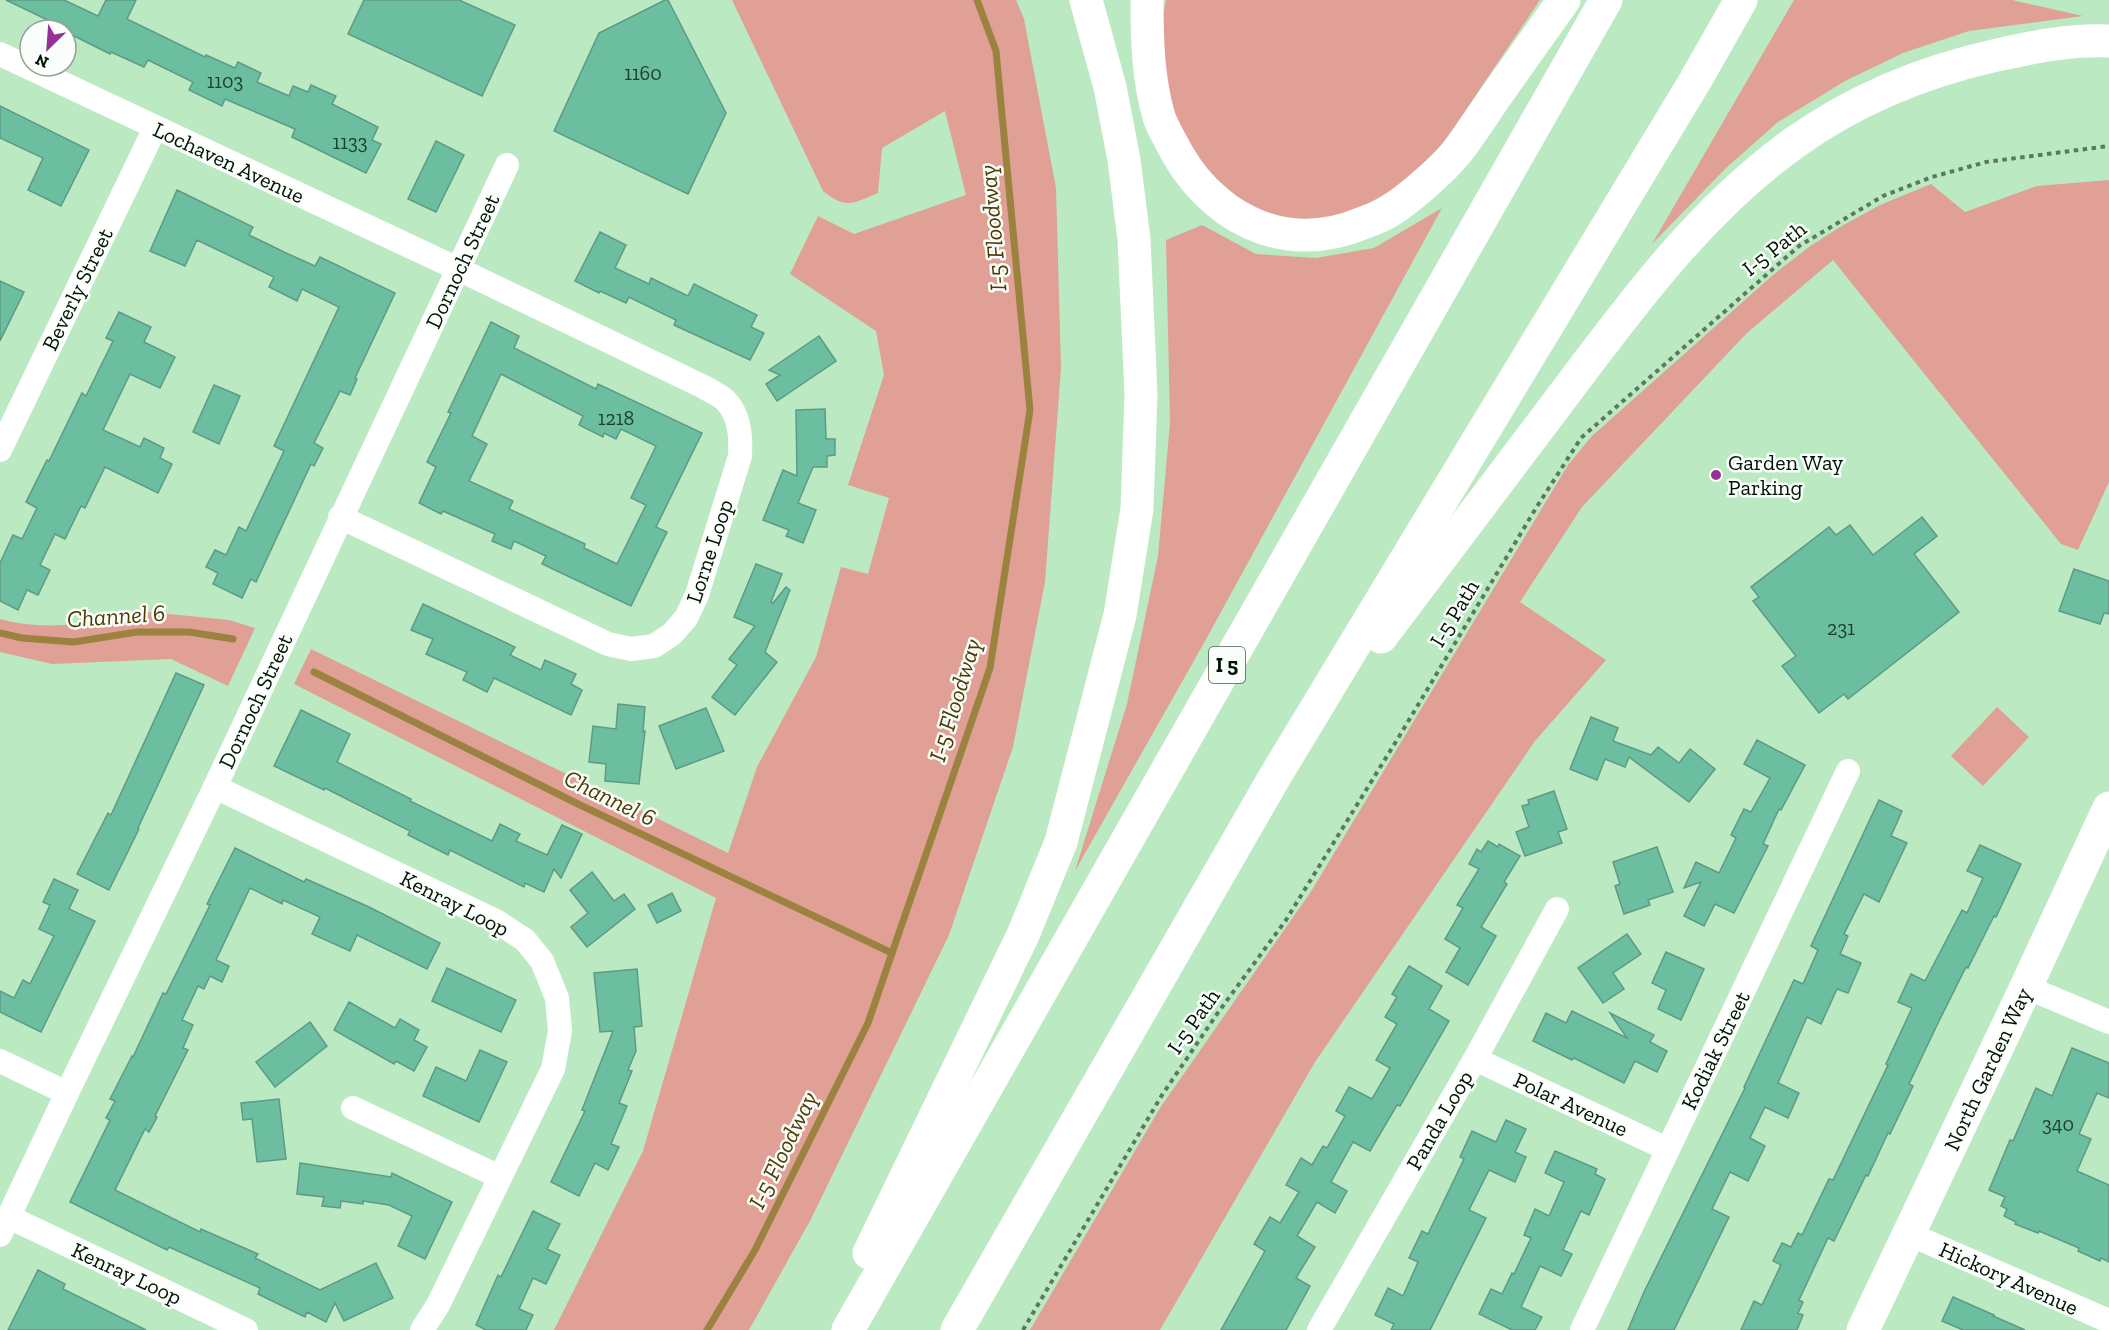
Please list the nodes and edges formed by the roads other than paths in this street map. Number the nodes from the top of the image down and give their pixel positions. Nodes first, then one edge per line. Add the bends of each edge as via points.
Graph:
1 (1086, 0) edge
2 (1147, 0) edge
3 (1563, 0) edge
4 (1606, 0) edge
5 (1741, 0) edge
6 (2109, 41) edge
7 (0, 54) edge
8 (155, 128) junction
9 (507, 165) dead end
10 (458, 269) junction
11 (10, 403) edge
12 (0, 450) edge
13 (340, 517) junction
14 (1848, 771) dead end
15 (1274, 778) junction
16 (215, 787) junction
17 (2109, 808) edge
18 (1557, 909) dead end
19 (2026, 987) junction
20 (2109, 1022) edge
21 (1475, 1059) junction
22 (0, 1061) edge
23 (67, 1093) junction
24 (352, 1108) dead end
25 (1667, 1149) junction
26 (500, 1177) junction
27 (4, 1226) edge
28 (1909, 1234) junction
29 (2109, 1322) edge
30 (246, 1330) edge
31 (423, 1330) edge
32 (832, 1330) edge
33 (848, 1330) edge
34 (957, 1330) edge
35 (1319, 1330) edge
36 (1582, 1330) edge
37 (1863, 1330) edge

1 - 32 main road via 1110,87 1134,239 1141,394 1137,509 1120,615 1060,842 1023,935
2 - 3 main road via 1150,76 1160,119 1180,161 1206,193 1236,216 1282,233 1315,236 1387,213 1425,183 1455,154
4 - 33 main road, I 5
5 - 15 main road
6 - 15 main road via 2029,48 1964,62 1903,83 1795,142 1742,186 1637,298
7 - 8 street, Lochaven Avenue
8 - 10 street, Lochaven Avenue
8 - 11 street, Beverly Street
9 - 10 street, Dornoch Street
10 - 13 street, Dornoch Street
10 - 13 street, Lorne Loop via 725,400 741,435 740,456 697,595 686,618 654,646 631,649 608,644
11 - 12 street, Beverly Street
13 - 16 street, Dornoch Street
14 - 25 street, Kodiak Street
15 - 34 main road
16 - 23 street, Dornoch Street
16 - 26 street, Kenray Loop via 496,921 525,940 542,961 557,998 560,1031 553,1069
17 - 19 main road, North Garden Way
18 - 21 street, Panda Loop
19 - 20 street
19 - 28 main road, North Garden Way
21 - 25 street, Polar Avenue
21 - 35 street, Panda Loop
22 - 23 street
23 - 27 street, Dornoch Street
24 - 26 street
25 - 36 street, Kodiak Street
26 - 31 street, Kenray Loop
27 - 30 street, Kenray Loop
28 - 29 street, Hickory Avenue
28 - 37 main road, North Garden Way

